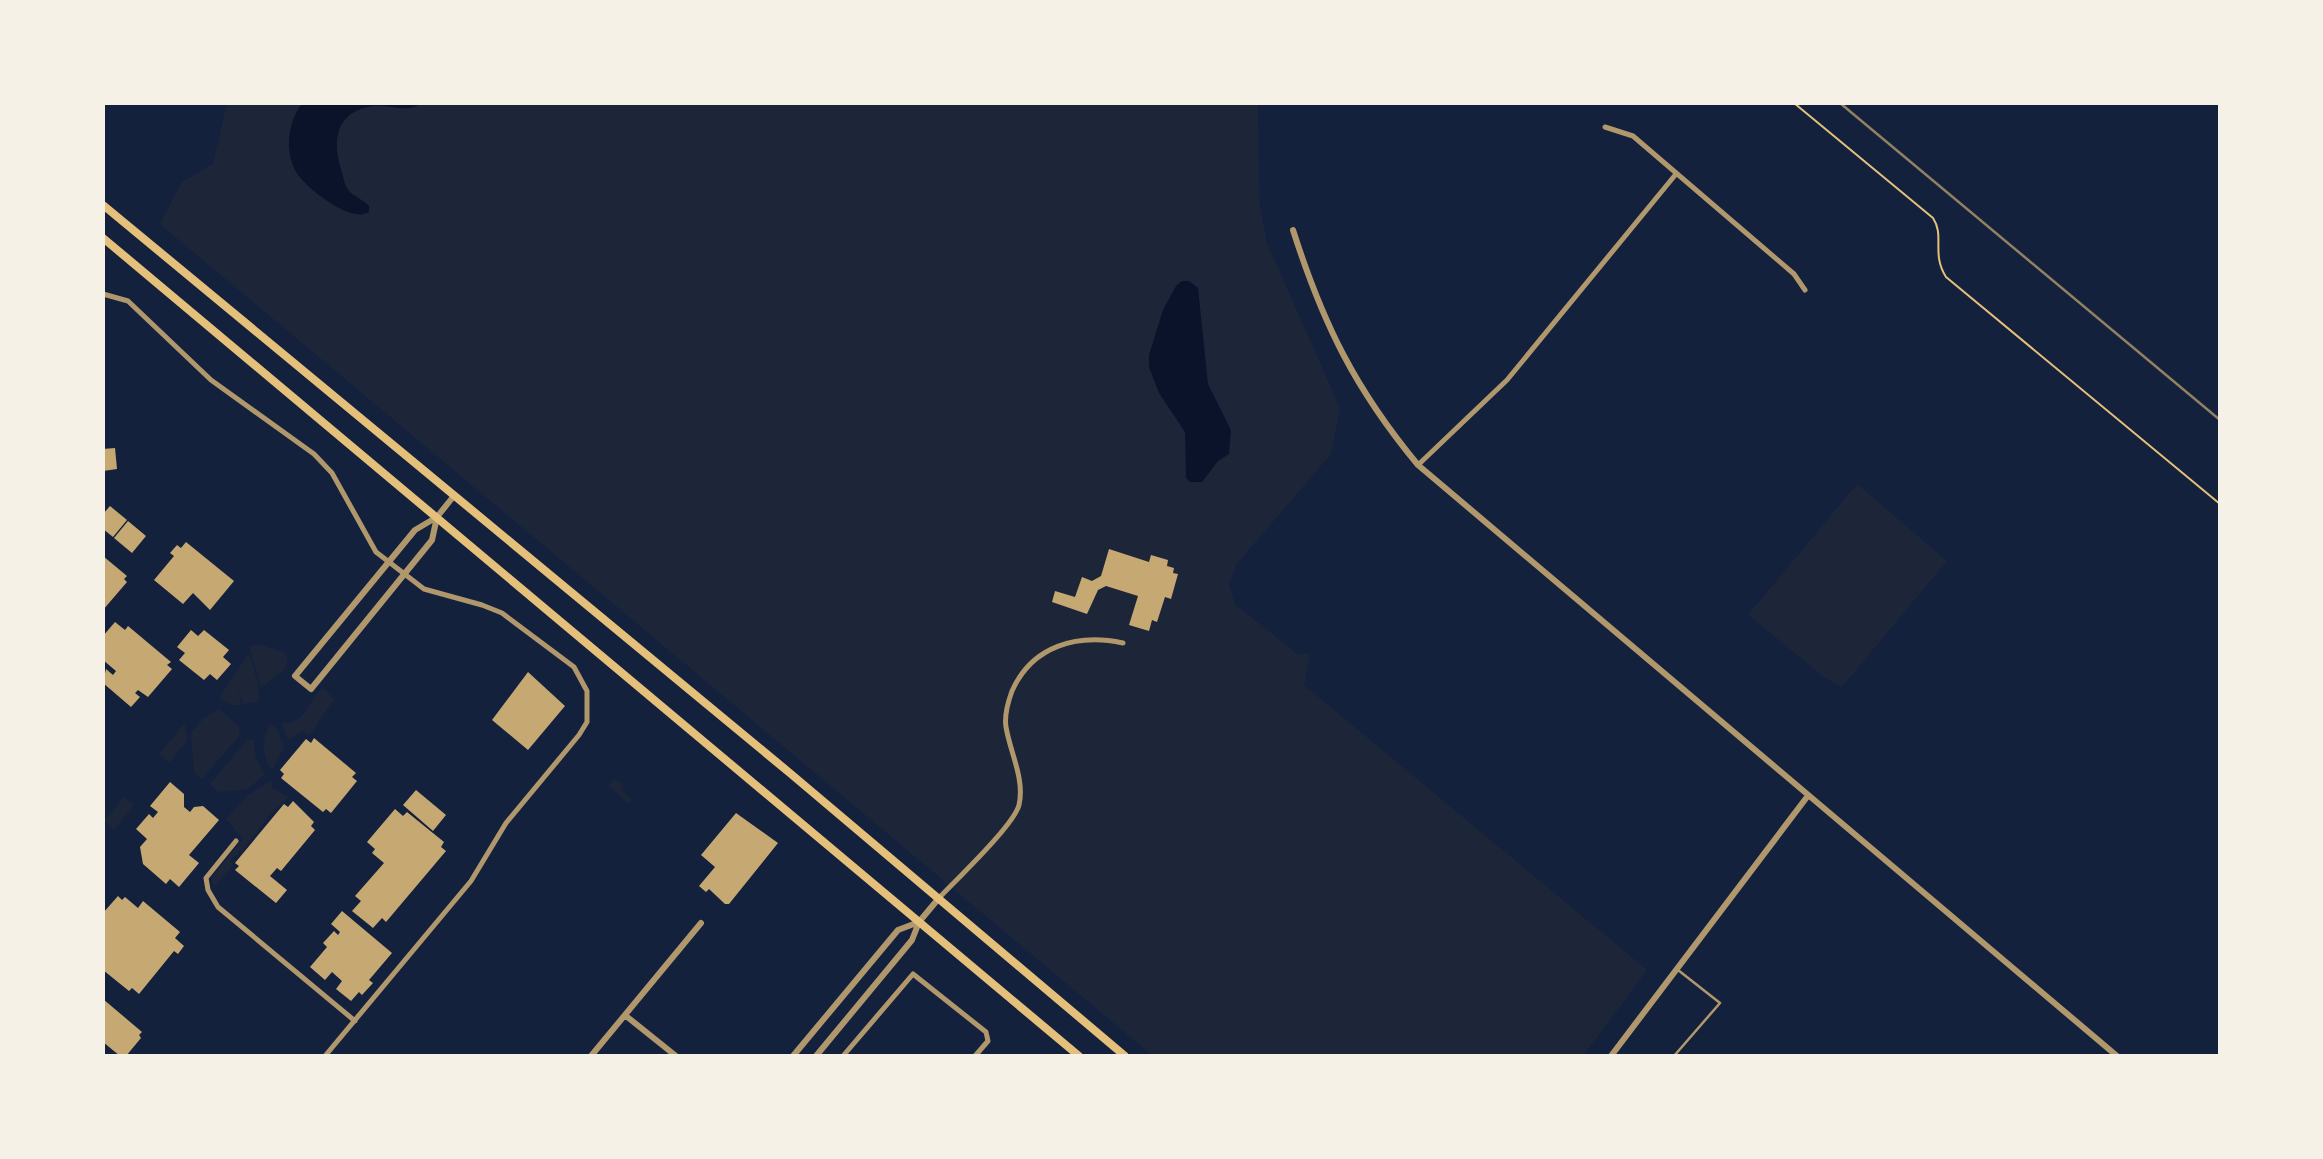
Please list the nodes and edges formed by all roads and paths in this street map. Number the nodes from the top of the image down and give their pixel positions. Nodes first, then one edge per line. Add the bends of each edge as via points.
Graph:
1 (1794, 103) edge
2 (1605, 127) dead end
3 (1676, 174) junction
4 (103, 205) edge
5 (1293, 230) dead end
6 (103, 239) edge
7 (1805, 290) dead end
8 (103, 293) edge
9 (1418, 465) junction
10 (453, 497) junction
11 (2220, 504) edge
12 (437, 517) junction
13 (389, 561) junction
14 (405, 575) junction
15 (1123, 643) dead end
16 (1807, 797) junction
17 (236, 841) dead end
18 (939, 898) junction
19 (919, 922) junction
20 (701, 923) dead end
21 (1677, 969) junction
22 (626, 1016) junction
23 (355, 1021) junction
24 (1612, 1055) edge
25 (325, 1056) edge
26 (591, 1056) edge
27 (676, 1056) edge
28 (793, 1056) edge
29 (816, 1056) edge
30 (843, 1056) edge
31 (975, 1056) edge
32 (1079, 1056) edge
33 (1125, 1056) edge
34 (1674, 1056) edge
35 (2117, 1056) edge

1 - 11 path via 1933,218 1939,232 1938,261 1946,277
2 - 3 street via 1633,136
3 - 7 street via 1794,274
3 - 9 street via 1507,380
4 - 10 main road
5 - 9 street via 1310,283 1355,379 1382,422
6 - 12 main road
8 - 13 street via 128,301 211,380 314,454 350,502 368,542
9 - 16 street
10 - 12 street
10 - 18 main road
12 - 13 street via 415,530
12 - 14 street via 432,540
12 - 19 main road
13 - 14 street
13 - 14 street via 295,676 311,690
14 - 23 street via 424,589 502,613 564,658 582,678 587,715 579,735 506,823 471,881
15 - 18 street via 1102,638 1074,641 1037,655 1019,675 1008,701 1006,725 1015,758 1018,807
16 - 21 street
16 - 35 street
17 - 23 street via 206,878 218,907
18 - 19 street
18 - 33 main road
19 - 28 street via 898,930
19 - 29 street via 912,940
19 - 32 main road
20 - 22 street
21 - 24 street
21 - 34 lane via 1720,1003
22 - 26 street
22 - 27 street
23 - 25 street
30 - 31 street via 913,974 986,1032 988,1041

